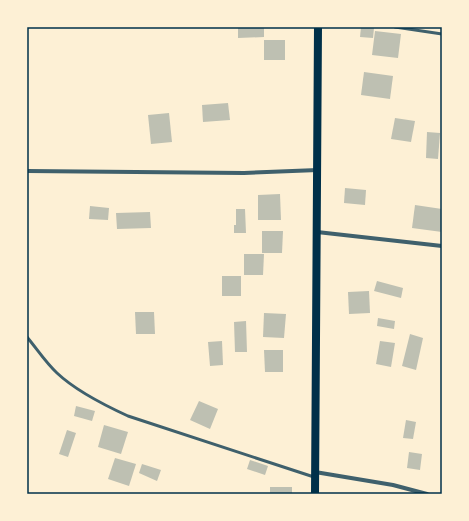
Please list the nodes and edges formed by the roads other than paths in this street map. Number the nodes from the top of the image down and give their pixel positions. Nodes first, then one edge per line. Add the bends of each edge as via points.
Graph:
1 (318, 27) edge
2 (395, 27) edge
3 (442, 34) edge
4 (318, 170) junction
5 (27, 171) edge
6 (317, 232) junction
7 (442, 246) edge
8 (27, 337) edge
9 (315, 475) junction
10 (315, 494) edge
11 (427, 494) edge

1 - 4 main road
2 - 3 lane
4 - 5 street via 244,173
4 - 6 main road
6 - 7 street
6 - 9 main road
8 - 9 lane via 56,372 108,407 136,419
9 - 10 main road
9 - 11 street via 393,485

